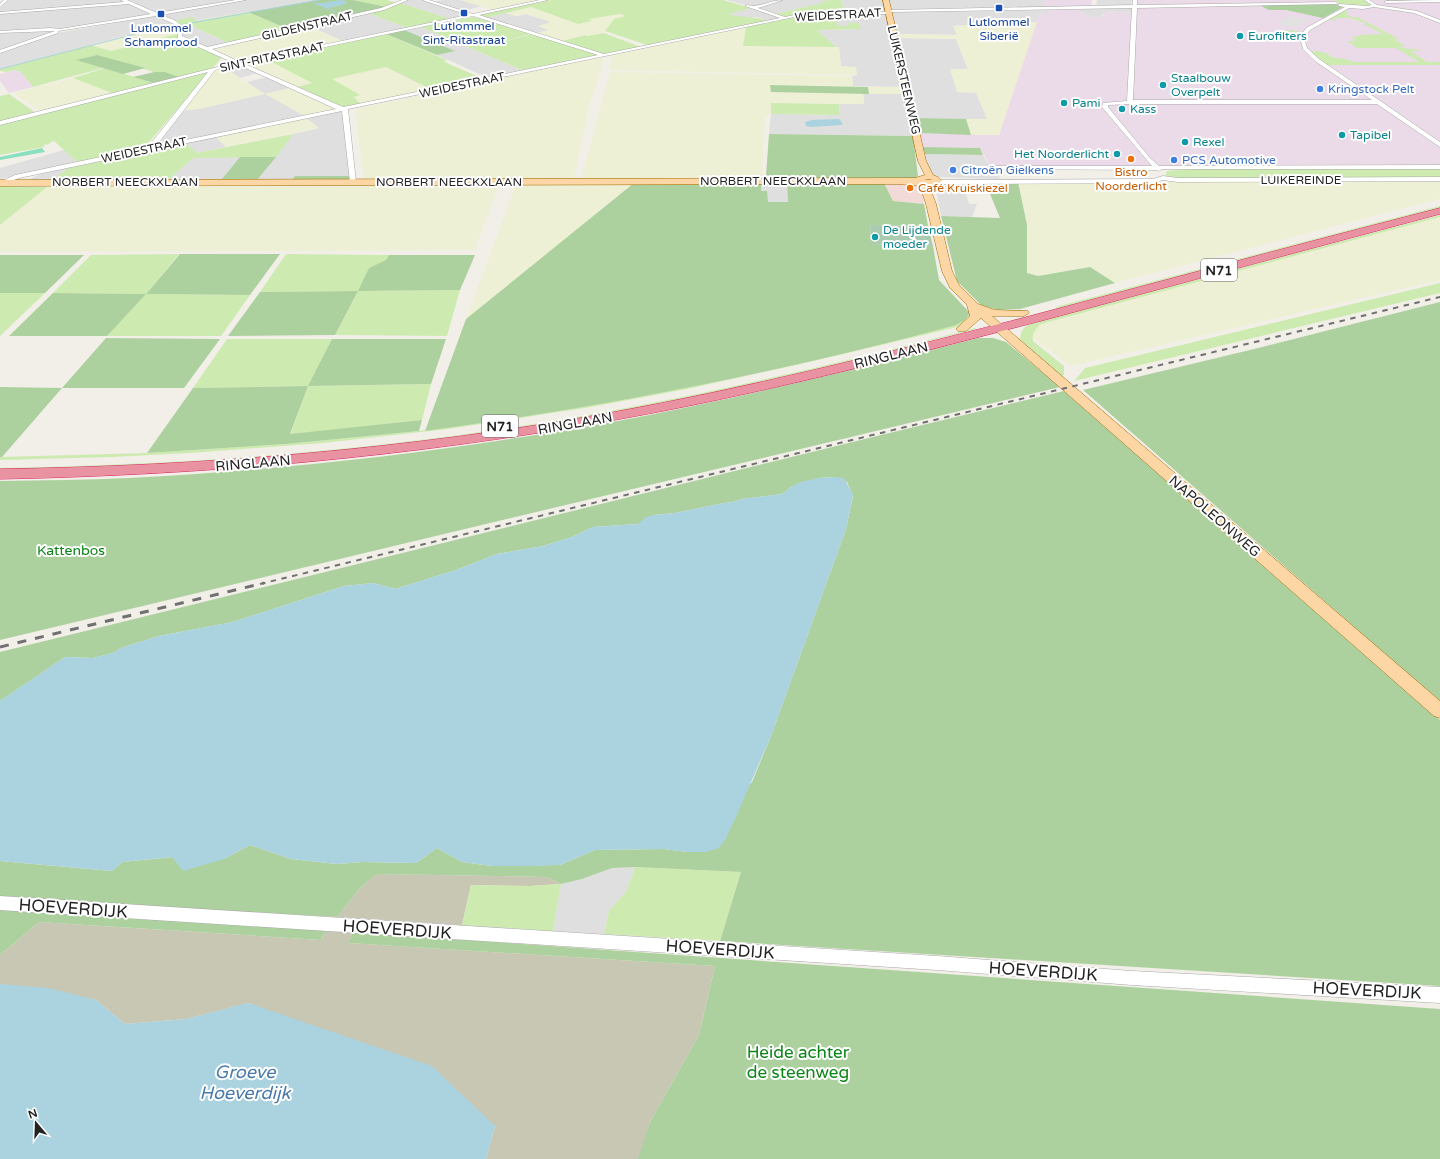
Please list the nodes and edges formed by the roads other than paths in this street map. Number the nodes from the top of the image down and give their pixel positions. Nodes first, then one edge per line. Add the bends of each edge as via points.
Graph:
1 (6, 0) edge
2 (241, 0) edge
3 (406, 0) edge
4 (424, 0) edge
5 (546, 0) edge
6 (781, 0) edge
7 (886, 0) edge
8 (1095, 0) edge
9 (1135, 0) edge
10 (1366, 0) edge
11 (125, 1) edge
12 (1440, 1) edge
13 (1335, 2) edge
14 (1374, 4) junction
15 (0, 6) edge
16 (747, 6) dead end
17 (1134, 6) junction
18 (1348, 6) junction
19 (1095, 7) junction
20 (754, 8) junction
21 (888, 12) junction
22 (0, 13) edge
23 (157, 14) junction
24 (474, 15) junction
25 (785, 18) junction
26 (1440, 22) edge
27 (60, 30) junction
28 (0, 32) edge
29 (206, 49) junction
30 (0, 52) edge
31 (604, 55) junction
32 (239, 63) junction
33 (213, 69) junction
34 (1130, 102) junction
35 (1377, 102) junction
36 (343, 109) junction
37 (0, 123) edge
38 (1414, 132) junction
39 (1421, 132) junction
40 (1440, 145) edge
41 (150, 149) junction
42 (1440, 151) edge
43 (1440, 167) edge
44 (995, 168) dead end
45 (1156, 168) junction
46 (36, 173) junction
47 (1163, 178) junction
48 (1440, 179) edge
49 (928, 180) junction
50 (1141, 180) junction
51 (982, 181) joint
52 (353, 182) junction
53 (1, 183) edge
54 (17, 183) junction
55 (1440, 204) edge
56 (1440, 211) edge
57 (972, 305) junction
58 (1025, 317) junction
59 (994, 325) junction
60 (966, 332) junction
61 (1015, 343) junction
62 (0, 465) edge
63 (0, 474) edge
64 (1440, 711) edge
65 (0, 903) edge
66 (1440, 995) edge

1 - 15 street
2 - 23 street
3 - 29 street, GILDENSTRAAT via 382,9
4 - 24 street
5 - 24 street, SINT-RITASTRAAT
6 - 20 street
7 - 21 main road, LUIKERSTEENWEG
8 - 19 street
9 - 17 street
10 - 14 street
11 - 22 street
11 - 23 street
12 - 14 street
13 - 17 street, WEIDESTRAAT
13 - 18 street, WEIDESTRAAT
14 - 18 street, WEIDESTRAAT via 1368,8
14 - 26 street via 1415,12
16 - 20 street
17 - 19 street, WEIDESTRAAT
17 - 34 street
18 - 35 street via 1308,29 1302,43 1317,60
19 - 21 street, WEIDESTRAAT
20 - 25 street
21 - 25 street, WEIDESTRAAT via 808,14
21 - 49 main road, LUIKERSTEENWEG
23 - 27 street
23 - 29 street via 178,25 180,37
24 - 31 street
24 - 32 street, SINT-RITASTRAAT
25 - 31 street, WEIDESTRAAT
27 - 28 street
27 - 30 street
29 - 32 street
31 - 36 street, WEIDESTRAAT
32 - 33 street, SINT-RITASTRAAT
32 - 36 street
33 - 37 street, SINT-RITASTRAAT
33 - 41 street
34 - 35 street
34 - 45 street via 1105,104 1105,107
35 - 38 street via 1383,110
35 - 39 street
36 - 41 street, WEIDESTRAAT
36 - 52 street via 347,111
38 - 39 street
38 - 42 street
39 - 40 street
41 - 46 street, WEIDESTRAAT
43 - 45 street
44 - 45 street
45 - 47 street via 1163,172
45 - 50 street via 1153,170 1155,177
46 - 53 street, WEIDESTRAAT via 17,176
46 - 54 street, WEIDESTRAAT
47 - 48 street, LUIKEREINDE
47 - 50 street, LUIKEREINDE via 1153,181
49 - 51 street, NORBERT NEECKXLAAN
49 - 52 main road, NORBERT NEECKXLAAN
49 - 57 main road, LUIKERSTEENWEG via 931,204 950,281
50 - 51 street, LUIKEREINDE
52 - 54 main road, NORBERT NEECKXLAAN
53 - 54 main road, NORBERT NEECKXLAAN
55 - 58 highway, N71
56 - 58 highway, N71
57 - 58 main road via 994,313
57 - 59 main road, LUIKERSTEENWEG
57 - 60 main road via 976,318
58 - 59 highway, N71
58 - 61 main road via 1012,331
59 - 60 highway, RINGLAAN / N71
59 - 61 main road, NAPOLEONWEG
60 - 61 main road via 993,336
60 - 62 highway, RINGLAAN / N71 via 694,392 494,427 380,442 230,456
60 - 63 highway, RINGLAAN / N71 via 833,370 725,394 483,438 336,456 213,466
61 - 64 main road, NAPOLEONWEG
65 - 66 street, HOEVERDIJK via 937,963 1132,978

